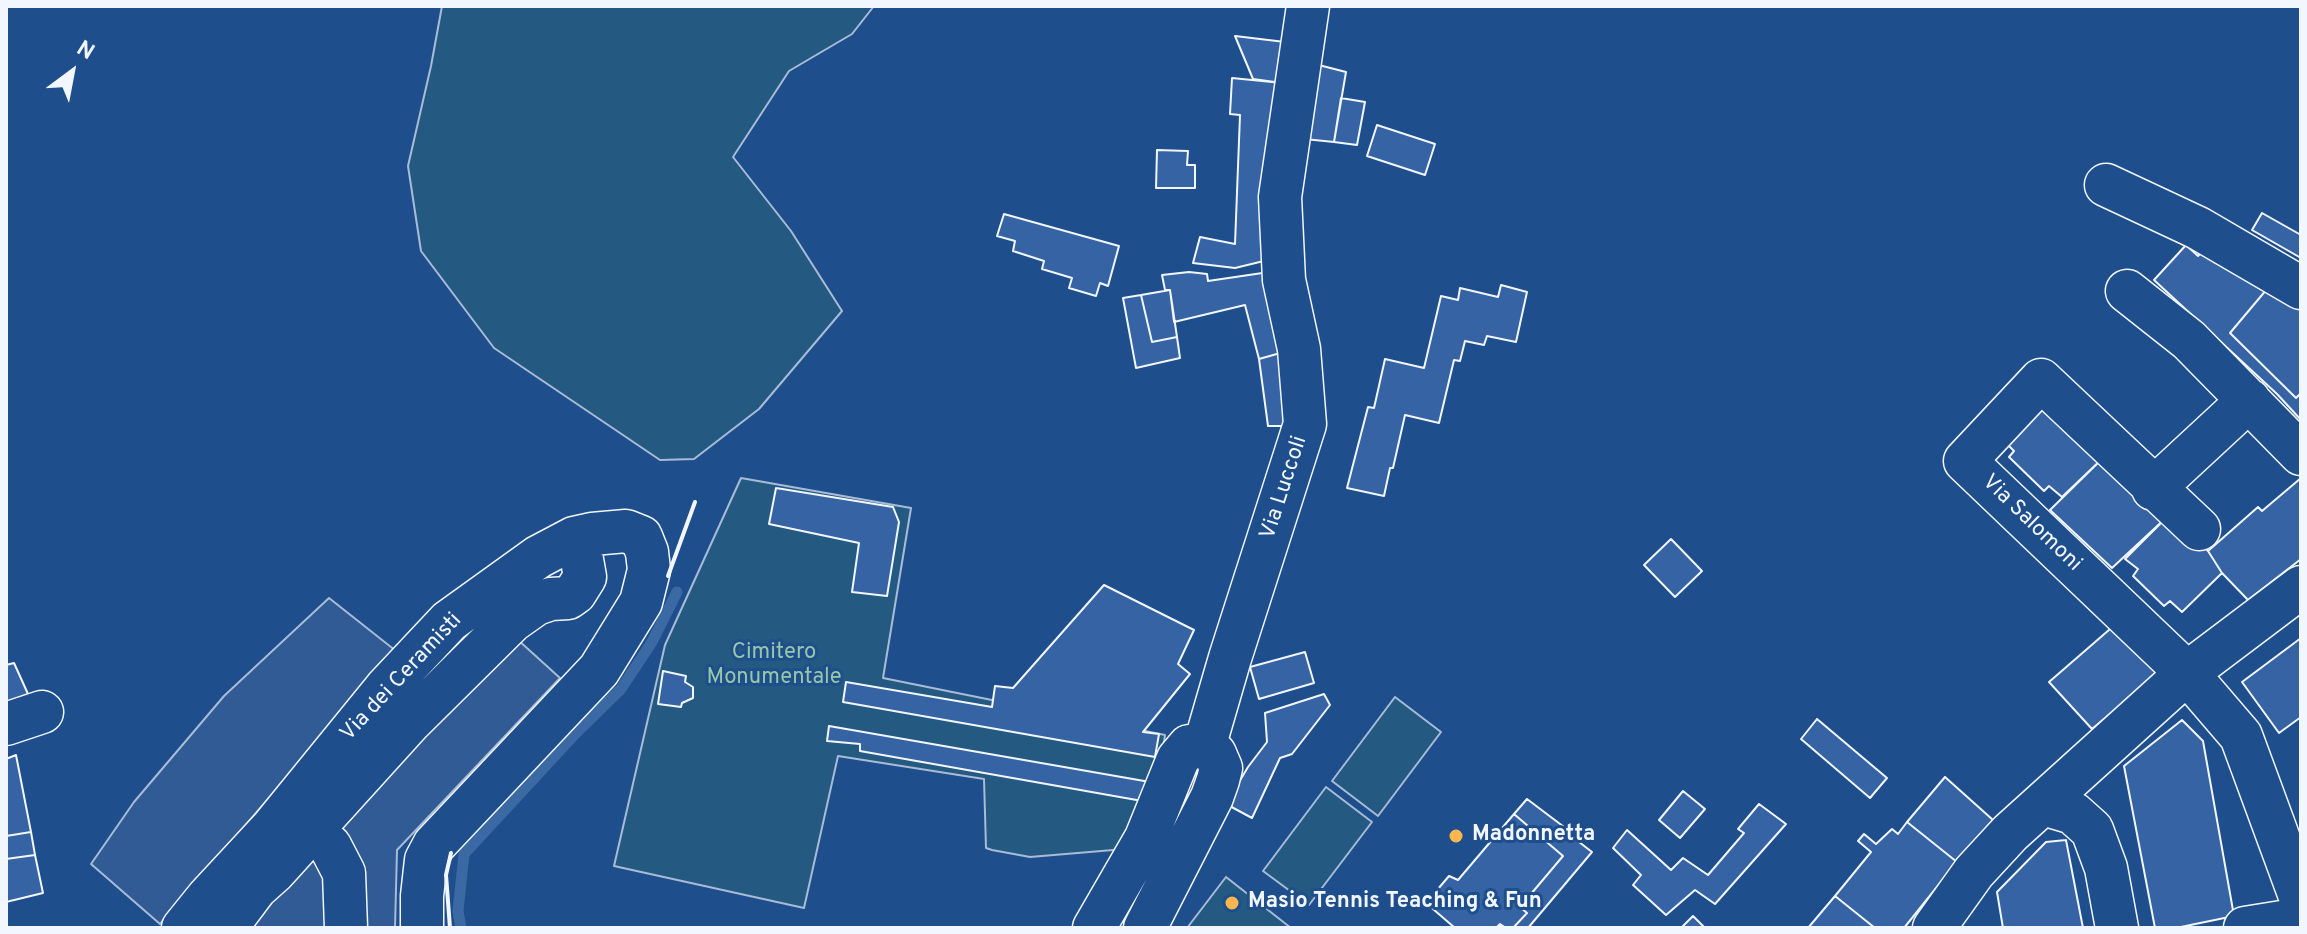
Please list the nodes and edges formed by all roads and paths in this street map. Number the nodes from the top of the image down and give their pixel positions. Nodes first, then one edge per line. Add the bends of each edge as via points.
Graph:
1 (1308, 6) edge
2 (2106, 185) dead end
3 (2301, 288) edge
4 (2127, 291) dead end
5 (2249, 400) junction
6 (2301, 454) edge
7 (2153, 489) junction
8 (2199, 529) dead end
9 (574, 538) junction
10 (2301, 587) edge
11 (2187, 673) junction
12 (1205, 744) junction
13 (2043, 804) junction
14 (310, 831) junction
15 (2301, 899) edge
16 (2301, 919) edge
17 (183, 928) edge
18 (226, 928) edge
19 (346, 928) edge
20 (422, 928) edge
21 (1094, 928) edge
22 (1145, 928) edge
23 (1934, 928) edge
24 (2117, 928) edge
25 (2245, 928) edge

1 - 12 street, Via Luccoli via 1280,197 1284,280 1299,349 1305,424
2 - 3 street via 2198,228
4 - 5 street via 2189,340
5 - 6 street
5 - 7 street
7 - 8 street, Via Salomoni
7 - 11 street, Via Salomoni via 2041,380 1965,461
9 - 14 street via 585,577 575,593 536,604 512,621
9 - 17 street, Via dei Ceramisti via 538,557 449,621
9 - 20 street, Via dei Ceramisti via 626,531 641,537 649,570 641,602 599,670 434,845 426,860
10 - 11 street
11 - 13 street
11 - 15 street via 2241,736
12 - 21 street via 1189,746 1178,759 1146,838
12 - 22 street via 1221,768 1218,780
13 - 23 street via 1974,872
13 - 24 street via 2073,813 2092,830 2106,868
14 - 18 street
14 - 19 street via 330,846 344,873
16 - 25 street

